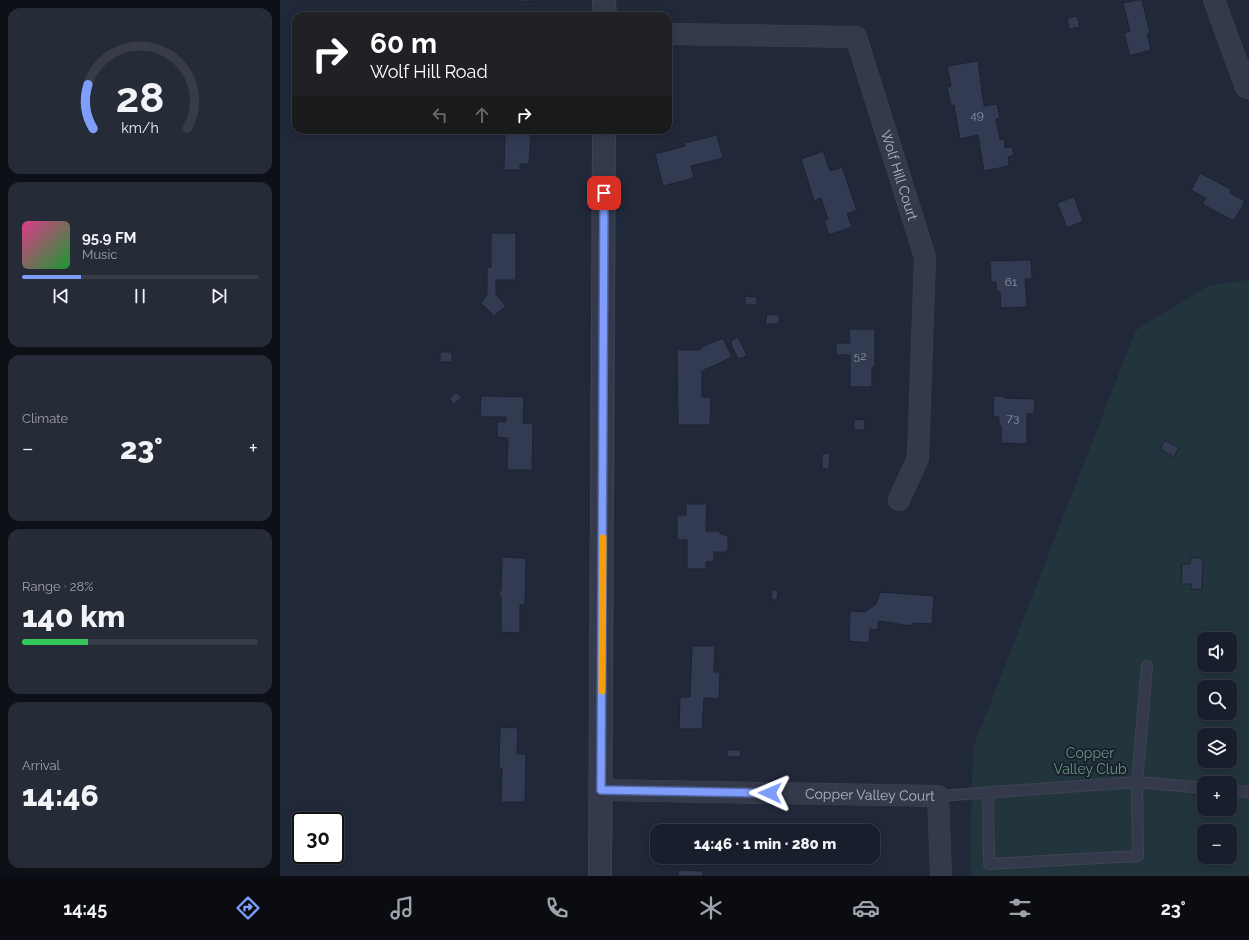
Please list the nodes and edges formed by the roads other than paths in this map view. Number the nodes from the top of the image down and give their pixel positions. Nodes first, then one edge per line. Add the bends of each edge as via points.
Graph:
1 (604, 0) edge
2 (1214, 0) edge
3 (605, 12) edge
4 (672, 34) edge
5 (1249, 88) edge
6 (604, 134) edge
7 (899, 500) dead end
8 (1147, 666) dead end
9 (1137, 782) junction
10 (1197, 787) edge
11 (601, 790) junction
12 (1237, 791) edge
13 (988, 792) junction
14 (1249, 792) edge
15 (938, 796) junction
16 (600, 876) edge
17 (941, 876) edge

1 - 3 street
2 - 5 street via 1246,87
4 - 7 street, Wolf Hill Court via 856,37 925,257 918,458
6 - 11 street
8 - 9 lane
9 - 10 lane
9 - 13 lane
9 - 13 lane via 1138,856 989,864
11 - 15 street, Copper Valley Court
11 - 16 street
12 - 14 lane
13 - 15 lane
15 - 17 street, Copper Valley Court

